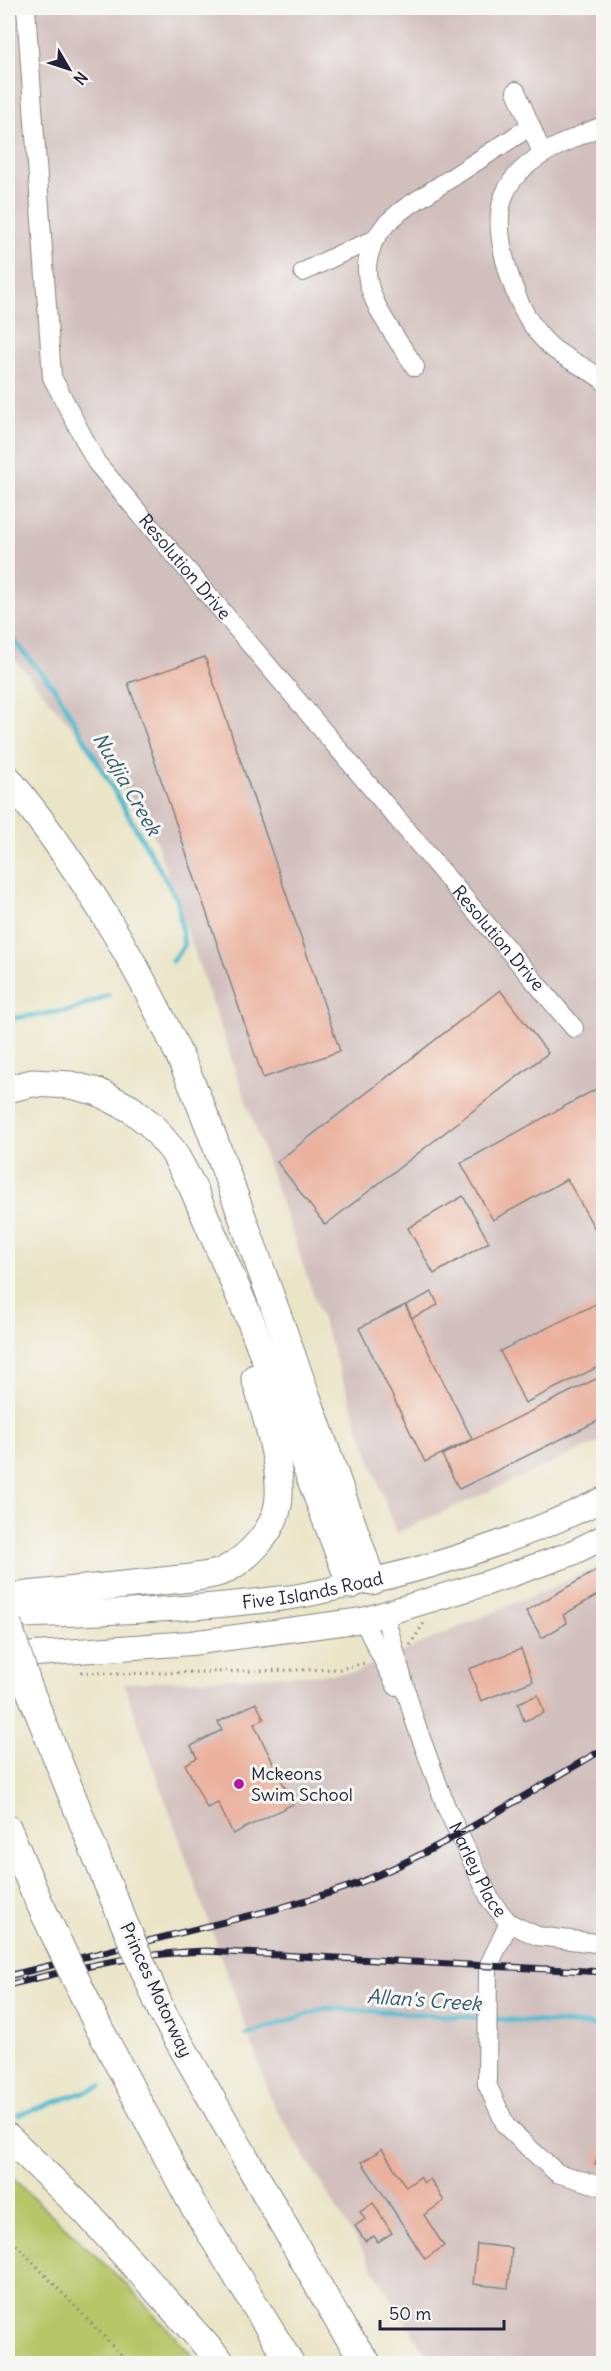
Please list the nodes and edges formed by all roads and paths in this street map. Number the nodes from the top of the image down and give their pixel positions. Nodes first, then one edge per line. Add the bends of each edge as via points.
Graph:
1 (26, 8) edge
2 (516, 91) dead end
3 (531, 126) junction
4 (603, 126) edge
5 (542, 153) junction
6 (374, 240) junction
7 (303, 272) dead end
8 (415, 367) dead end
9 (603, 381) edge
10 (8, 779) edge
11 (574, 1028) dead end
12 (8, 1089) edge
13 (230, 1275) junction
14 (603, 1500) edge
15 (603, 1537) edge
16 (361, 1583) junction
17 (8, 1596) edge
18 (8, 1616) edge
19 (374, 1617) junction
20 (8, 1624) edge
21 (8, 1656) edge
22 (367, 1661) dead end
23 (76, 1672) dead end
24 (8, 1829) edge
25 (509, 1923) junction
26 (603, 1944) edge
27 (8, 2137) edge
28 (603, 2187) edge
29 (8, 2236) edge
30 (130, 2364) edge
31 (223, 2364) edge
32 (291, 2364) edge
33 (368, 2364) edge

1 - 11 street, Resolution Drive via 51,377 96,462
2 - 3 street
3 - 5 street
3 - 6 street via 402,210
4 - 5 street
5 - 9 street via 520,169 503,198 499,215 502,251 514,294 531,324 550,346
6 - 7 street
6 - 8 street via 367,272 374,300
10 - 16 highway via 104,915 187,1075 247,1232
12 - 13 highway via 32,1083 71,1085 98,1092 131,1109 151,1125 173,1151 192,1186
13 - 16 highway
13 - 17 highway via 233,1311 263,1404 278,1478 278,1506 270,1526 256,1546 221,1572 161,1583
14 - 16 main road, Five Islands Road via 483,1550
15 - 19 main road, Five Islands Road via 560,1557
16 - 18 main road, Five Islands Road via 285,1598 155,1610
16 - 19 main road
19 - 21 main road, Five Islands Road via 191,1643
19 - 25 street, Marley Place via 457,1833 490,1901
20 - 33 highway, Princes Motorway, bridge via 28,1686 162,2012 343,2329
22 - 23 path via 340,1669
24 - 32 highway, bridge via 98,2026 190,2200
25 - 26 street, Marley Place via 537,1936
25 - 28 street via 488,1966 487,2084 506,2126 557,2173
27 - 31 highway via 86,2212
29 - 30 path

